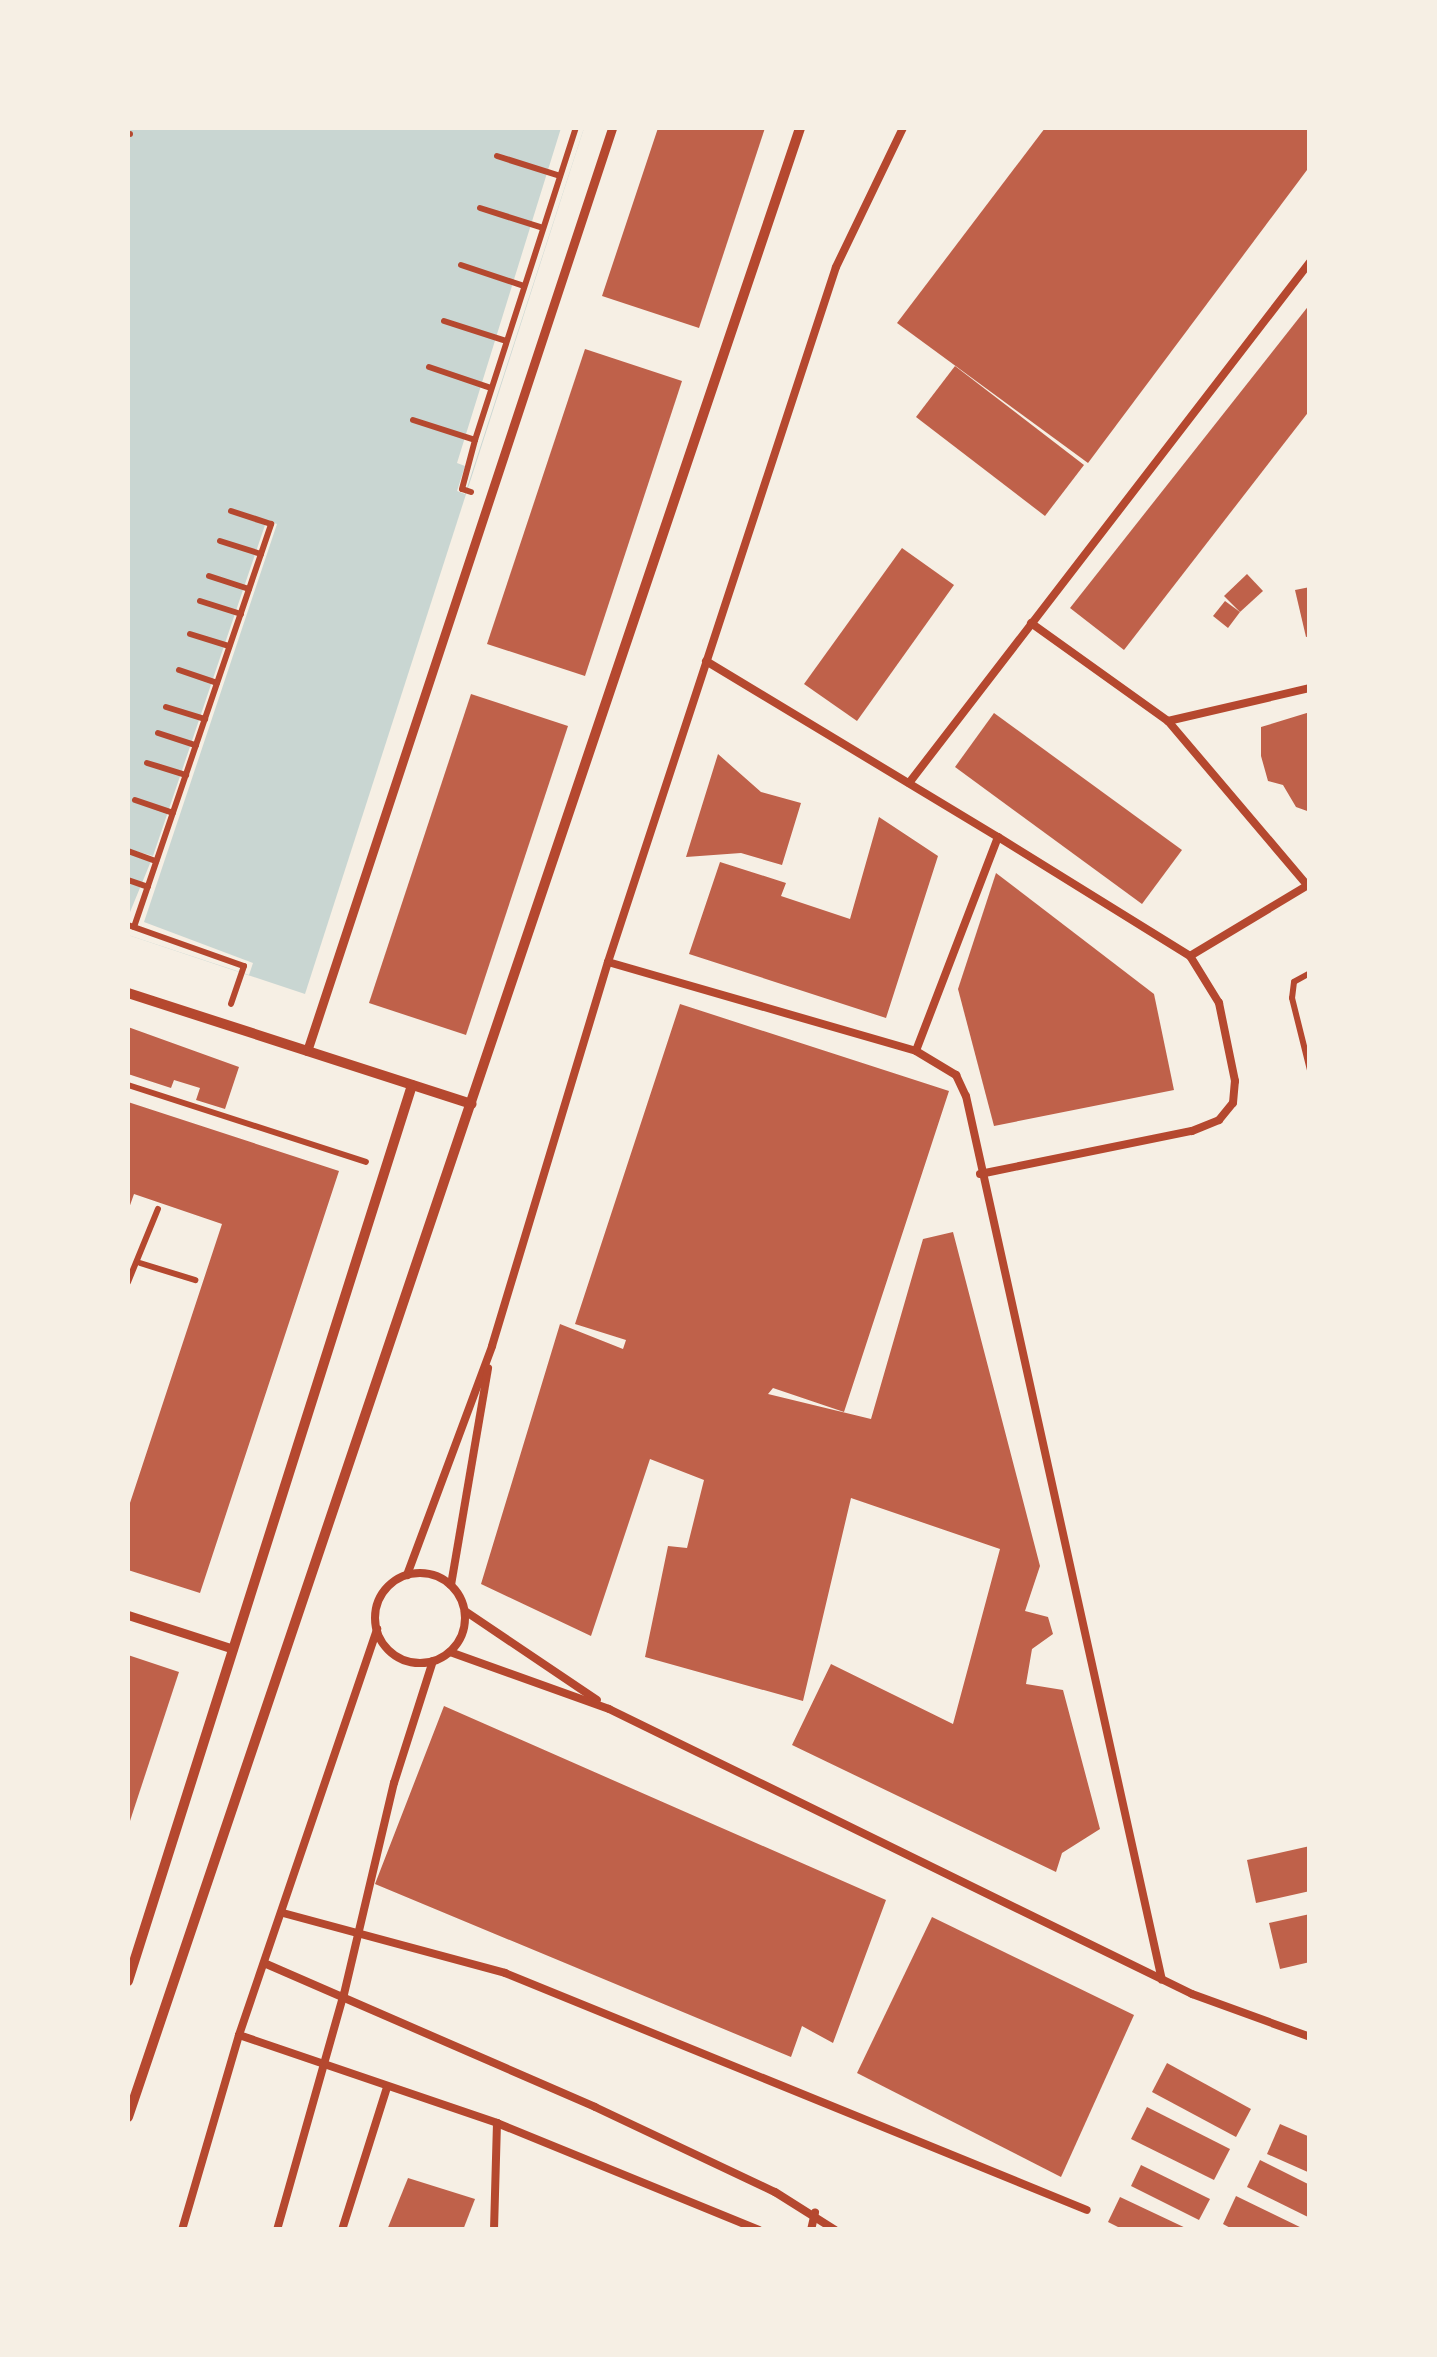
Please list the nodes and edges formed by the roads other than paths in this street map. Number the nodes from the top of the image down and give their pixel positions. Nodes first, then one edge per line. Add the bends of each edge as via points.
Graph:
1 (612, 128) edge
2 (800, 128) edge
3 (903, 128) edge
4 (1310, 262) edge
5 (1031, 623) junction
6 (706, 661) junction
7 (1310, 688) edge
8 (1168, 721) junction
9 (909, 783) junction
10 (998, 837) junction
11 (1308, 885) edge
12 (1190, 956) junction
13 (608, 962) junction
14 (128, 993) edge
15 (307, 1051) junction
16 (916, 1051) junction
17 (412, 1085) junction
18 (470, 1104) junction
19 (980, 1174) junction
20 (492, 1346) junction
21 (407, 1574) junction
22 (451, 1585) junction
23 (465, 1611) junction
24 (128, 1616) edge
25 (376, 1629) junction
26 (233, 1649) junction
27 (450, 1652) junction
28 (433, 1661) junction
29 (609, 1709) junction
30 (283, 1912) junction
31 (360, 1934) junction
32 (264, 1963) junction
33 (1162, 1980) junction
34 (128, 1981) edge
35 (344, 1994) junction
36 (239, 2035) junction
37 (1310, 2037) edge
38 (325, 2067) junction
39 (388, 2087) junction
40 (128, 2117) edge
41 (497, 2124) junction
42 (1087, 2210) dead end
43 (815, 2212) junction
44 (182, 2230) edge
45 (276, 2230) edge
46 (342, 2230) edge
47 (494, 2230) edge
48 (759, 2230) edge
49 (811, 2230) edge
50 (836, 2230) edge

1 - 15 street
2 - 18 street
3 - 6 lane via 836,267
4 - 5 lane
5 - 8 lane
5 - 9 lane
6 - 9 lane
6 - 13 lane
7 - 8 lane
8 - 11 lane
9 - 10 lane
10 - 12 lane
10 - 16 lane
11 - 12 lane
12 - 19 lane via 1219,1004 1231,1049 1233,1102 1219,1120
13 - 16 lane
13 - 20 lane
14 - 15 street
15 - 17 street
16 - 19 lane via 956,1075
17 - 18 street
17 - 26 street
18 - 40 street
19 - 33 lane
20 - 21 lane
20 - 22 lane
21 - 22 lane via 423,1572
21 - 25 lane via 381,1596
22 - 23 lane
23 - 27 lane via 463,1634
23 - 29 lane
24 - 26 street
25 - 28 lane via 398,1657
25 - 30 lane
26 - 34 street
27 - 28 lane
27 - 29 lane
28 - 31 lane via 394,1783
29 - 33 lane
30 - 31 lane
30 - 32 lane
31 - 35 lane
31 - 42 lane via 505,1974
32 - 35 lane
32 - 36 lane
33 - 37 lane
35 - 38 lane
35 - 43 lane
36 - 38 lane
36 - 44 lane
38 - 39 lane
38 - 45 lane
39 - 41 lane
39 - 46 lane
41 - 47 lane
41 - 48 lane
43 - 49 lane
43 - 50 lane

